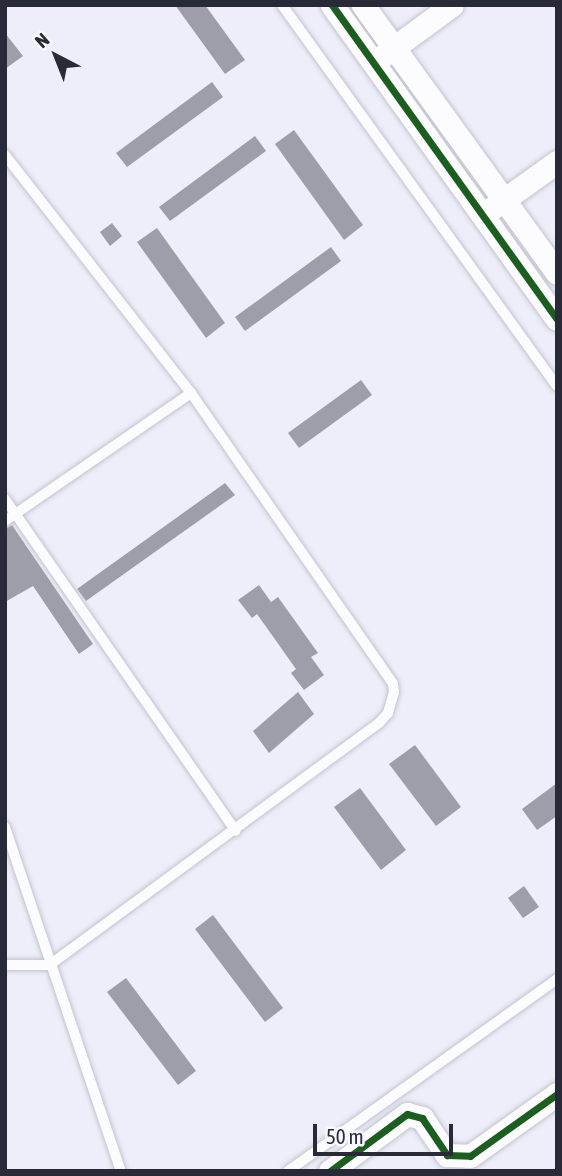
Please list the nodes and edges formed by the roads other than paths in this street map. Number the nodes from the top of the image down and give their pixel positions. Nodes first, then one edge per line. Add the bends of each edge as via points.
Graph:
1 (282, 5) edge
2 (332, 5) edge
3 (363, 5) edge
4 (452, 5) edge
5 (394, 47) junction
6 (373, 62) junction
7 (5, 155) edge
8 (557, 162) edge
9 (504, 200) junction
10 (483, 215) junction
11 (557, 273) edge
12 (557, 318) edge
13 (557, 386) edge
14 (191, 393) junction
15 (5, 499) edge
16 (16, 515) junction
17 (5, 521) edge
18 (5, 827) edge
19 (236, 831) junction
20 (5, 965) edge
21 (50, 965) junction
22 (557, 979) edge
23 (557, 1094) edge
24 (121, 1171) edge
25 (288, 1171) edge
26 (330, 1171) edge

1 - 13 lane
2 - 6 street
3 - 5 street
4 - 5 street
5 - 6 street
5 - 9 street
6 - 10 street
7 - 14 lane
8 - 9 street
9 - 10 street
9 - 11 street
10 - 12 street
14 - 16 lane
14 - 19 lane via 393,684 394,692 388,713 379,723
15 - 16 lane
16 - 17 lane
16 - 19 lane
18 - 21 lane
19 - 21 lane
20 - 21 lane
21 - 24 lane
22 - 25 lane
23 - 26 street via 470,1156 447,1155 422,1118 407,1114

